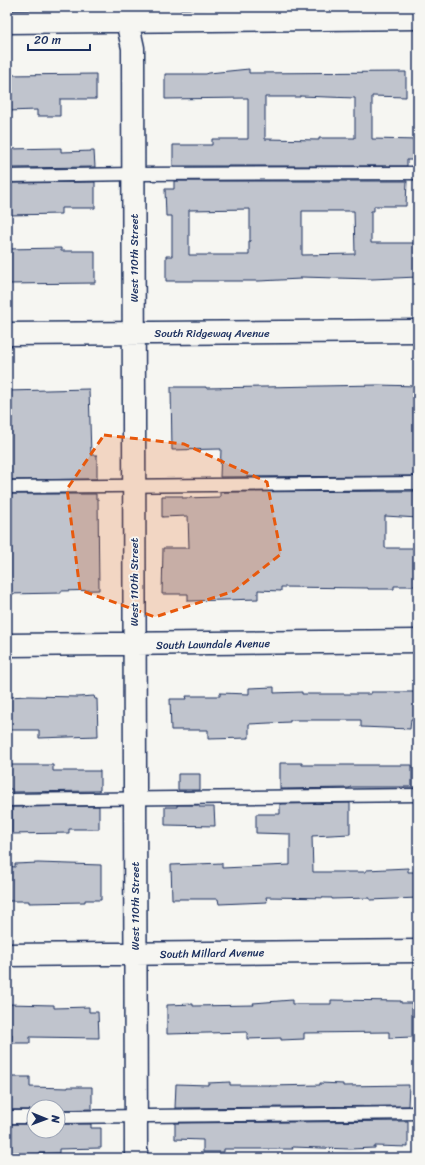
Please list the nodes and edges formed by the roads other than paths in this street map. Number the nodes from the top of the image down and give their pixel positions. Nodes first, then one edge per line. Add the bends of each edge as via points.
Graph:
1 (271, 13) edge
2 (126, 14) edge
3 (418, 18) edge
4 (7, 22) edge
5 (418, 173) edge
6 (134, 174) junction
7 (7, 176) edge
8 (418, 331) edge
9 (134, 333) junction
10 (7, 334) edge
11 (418, 483) edge
12 (134, 486) junction
13 (7, 488) edge
14 (418, 641) edge
15 (7, 645) edge
16 (135, 645) junction
17 (418, 795) edge
18 (135, 798) junction
19 (7, 800) edge
20 (418, 951) edge
21 (135, 954) junction
22 (7, 955) edge
23 (418, 1113) edge
24 (136, 1116) junction
25 (26, 1117) edge
26 (66, 1117) edge
27 (7, 1118) edge
28 (136, 1158) edge

1 - 2 street
1 - 3 street
2 - 4 street
2 - 6 street, West 110th Street via 133,48
5 - 6 lane
6 - 7 lane
6 - 9 street, West 110th Street
8 - 9 street, South Ridgeway Avenue
9 - 10 street, South Ridgeway Avenue
9 - 12 street, West 110th Street
11 - 12 lane
12 - 13 lane
12 - 16 street, West 110th Street
14 - 16 street, South Lawndale Avenue
15 - 16 street, South Lawndale Avenue
16 - 18 street, West 110th Street
17 - 18 lane
18 - 19 lane
18 - 21 street, West 110th Street
20 - 21 street, South Millard Avenue
21 - 22 street, South Millard Avenue
21 - 24 street, West 110th Street
23 - 24 lane
24 - 26 lane
24 - 28 street, West 110th Street
25 - 27 lane

